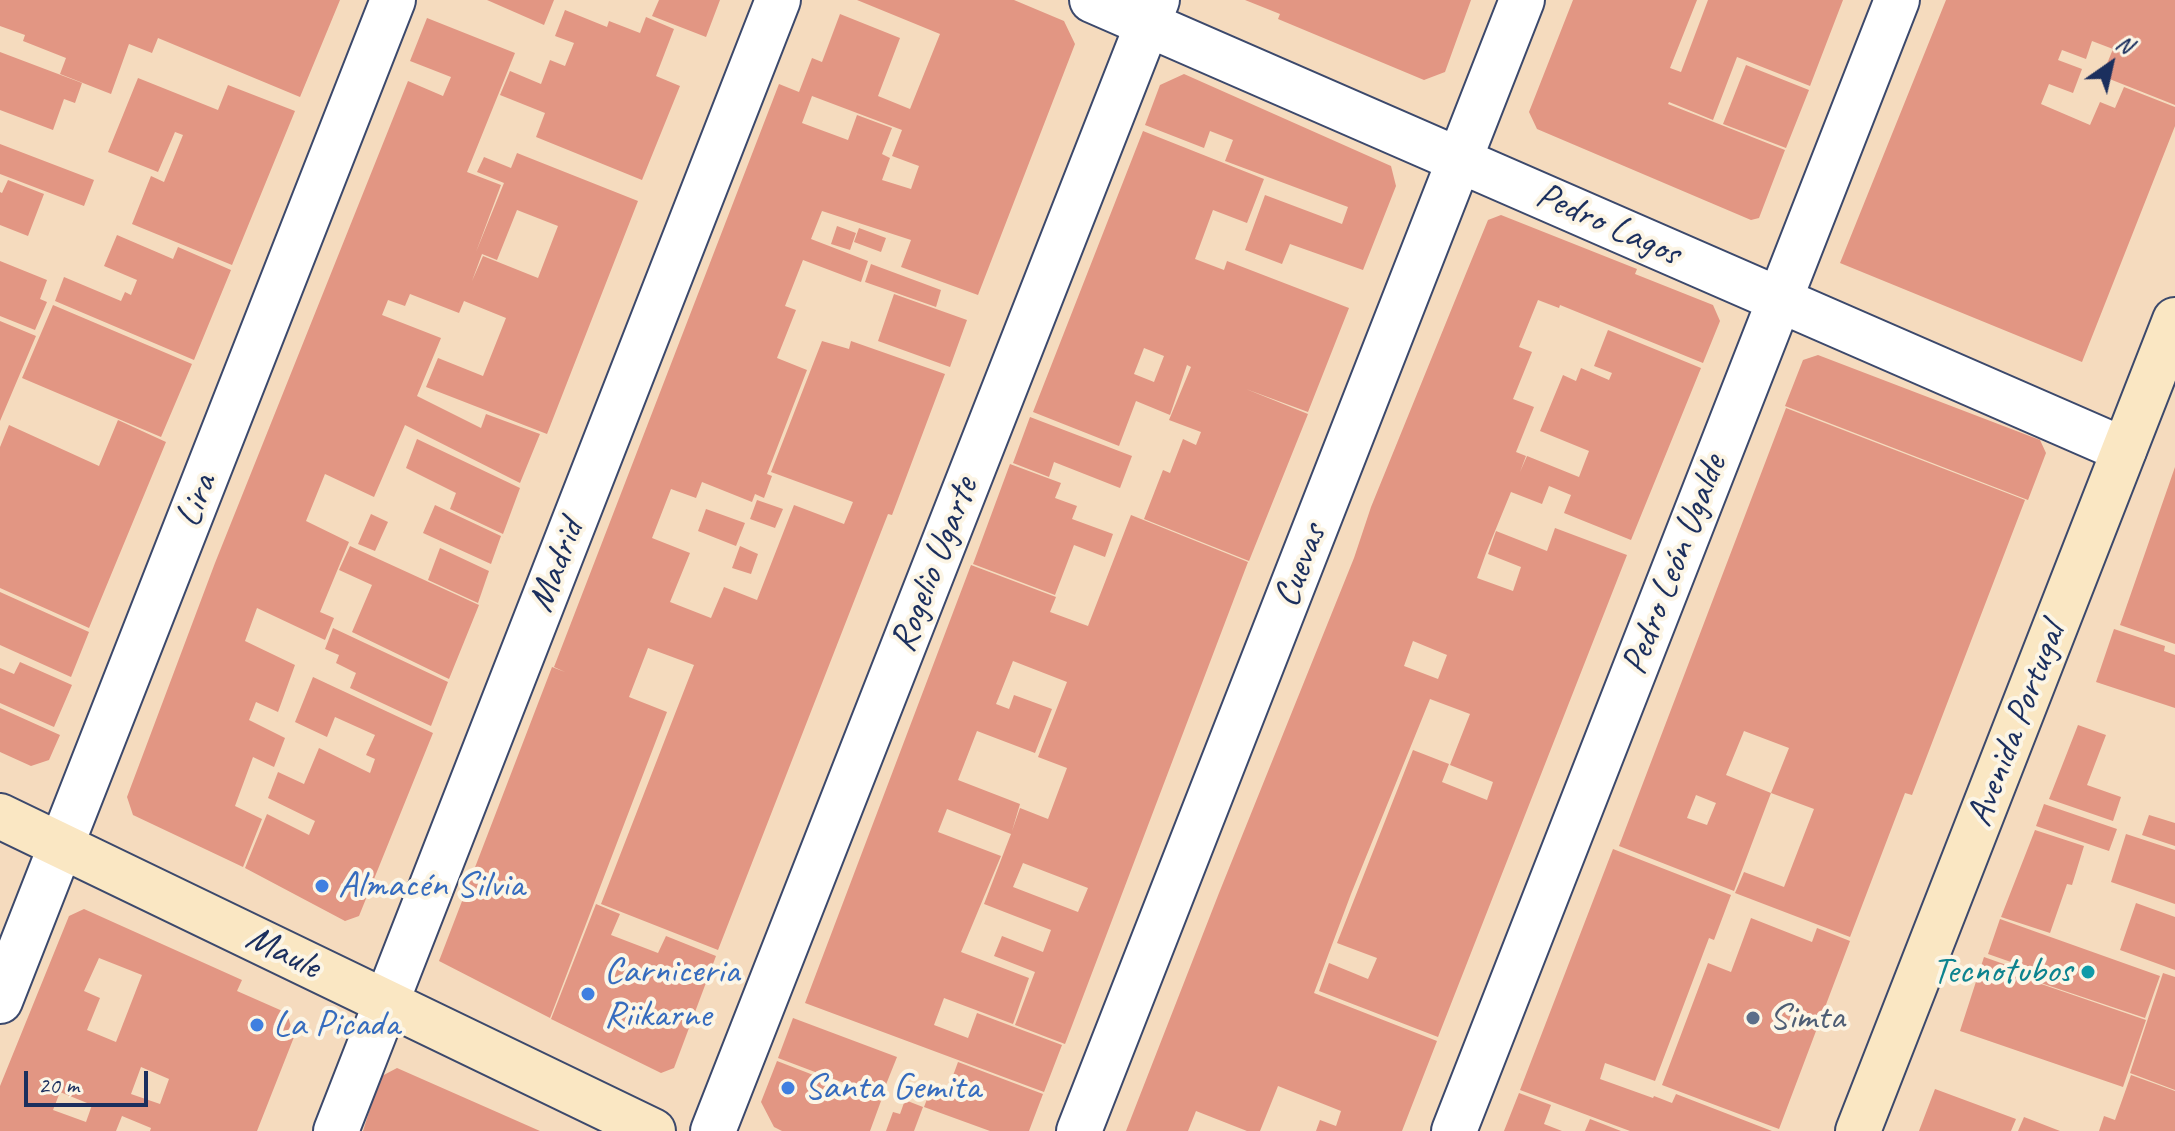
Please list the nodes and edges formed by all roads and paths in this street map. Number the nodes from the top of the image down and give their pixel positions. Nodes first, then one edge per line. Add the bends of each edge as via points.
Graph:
1 (393, 0) edge
2 (778, 0) edge
3 (1092, 0) edge
4 (1522, 0) edge
5 (1897, 0) edge
6 (1152, 12) edge
7 (1460, 160) junction
8 (1779, 300) junction
9 (2175, 320) edge
10 (2124, 450) junction
11 (0, 816) edge
12 (62, 846) junction
13 (0, 1001) edge
14 (386, 1002) junction
15 (336, 1131) edge
16 (653, 1131) edge
17 (713, 1131) edge
18 (1079, 1131) edge
19 (1454, 1131) edge
20 (1858, 1131) edge

1 - 12 street, Lira
2 - 14 street, Madrid
3 - 6 street, Pedro Lagos
4 - 7 street, Cuevas
5 - 8 street, Pedro León Ugalde
6 - 7 street, Pedro Lagos
6 - 17 street, Rogelio Ugarte
7 - 8 street, Pedro Lagos
7 - 18 street, Cuevas
8 - 10 street, Pedro Lagos
8 - 19 street, Pedro León Ugalde
9 - 10 street, Avenida Portugal
10 - 20 street, Avenida Portugal
11 - 12 street, Maule
12 - 13 street, Lira
12 - 14 street, Maule
14 - 15 street, Madrid
14 - 16 street, Maule

